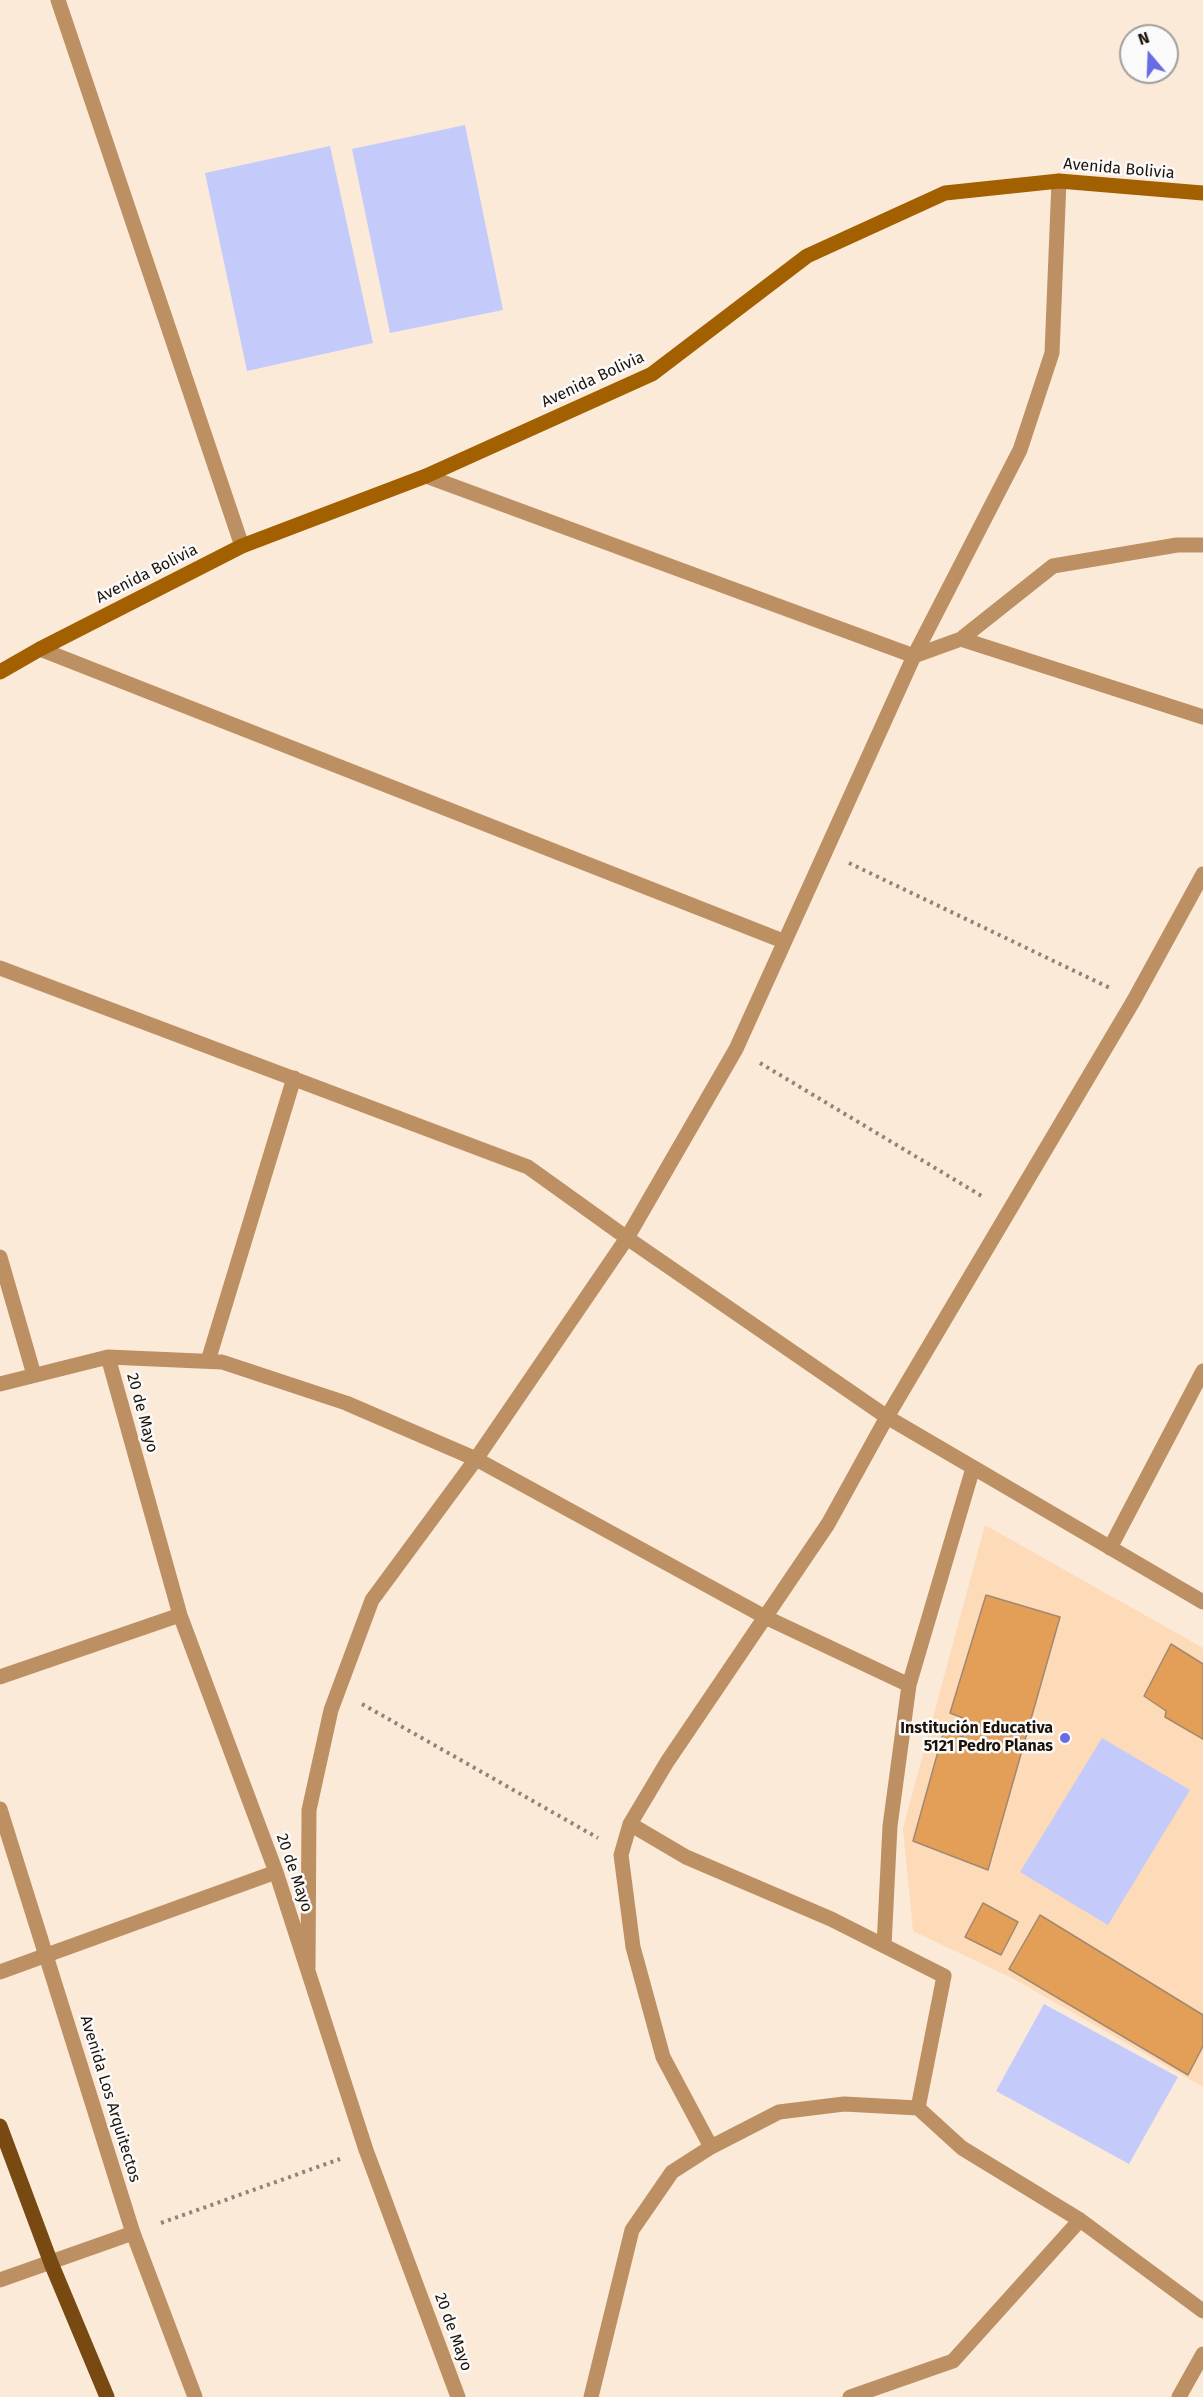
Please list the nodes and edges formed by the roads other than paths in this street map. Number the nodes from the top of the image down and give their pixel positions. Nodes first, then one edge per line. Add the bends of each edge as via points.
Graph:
1 (58, 0) edge
2 (1059, 181) junction
3 (1203, 194) edge
4 (426, 476) junction
5 (1203, 545) edge
6 (242, 546) junction
7 (961, 639) junction
8 (40, 649) junction
9 (914, 656) junction
10 (0, 672) edge
11 (1203, 717) edge
12 (1203, 874) edge
13 (783, 941) junction
14 (0, 968) edge
15 (294, 1078) junction
16 (627, 1238) junction
17 (0, 1257) edge
18 (108, 1357) junction
19 (208, 1361) junction
20 (1203, 1371) edge
21 (34, 1375) junction
22 (0, 1384) edge
23 (888, 1417) junction
24 (476, 1459) junction
25 (973, 1468) junction
26 (1110, 1548) junction
27 (1203, 1602) edge
28 (180, 1615) junction
29 (765, 1617) junction
30 (0, 1677) edge
31 (909, 1685) junction
32 (0, 1809) edge
33 (630, 1824) junction
34 (276, 1872) junction
35 (884, 1946) junction
36 (46, 1956) junction
37 (308, 1968) junction
38 (0, 1972) edge
39 (918, 2108) junction
40 (0, 2126) edge
41 (711, 2148) junction
42 (1080, 2220) junction
43 (134, 2233) junction
44 (51, 2263) junction
45 (0, 2280) edge
46 (1203, 2310) edge
47 (1203, 2354) edge
48 (107, 2397) edge
49 (195, 2397) edge
50 (458, 2397) edge
51 (591, 2397) edge
52 (850, 2397) edge
53 (1179, 2397) edge

1 - 6 street
2 - 3 main road, Avenida Bolivia
2 - 4 main road, Avenida Bolivia via 945,193 807,256 652,374
2 - 9 street via 1052,353 1020,450
4 - 6 main road, Avenida Bolivia
4 - 9 street
5 - 7 street via 1177,545 1053,566
6 - 8 main road, Avenida Bolivia
7 - 9 street
7 - 11 street
8 - 10 main road, Avenida Bolivia
8 - 13 street
9 - 13 street
12 - 23 street via 1134,1000
13 - 16 street via 736,1049
14 - 15 street
15 - 16 street via 528,1167
15 - 19 street
16 - 23 street
16 - 24 street
17 - 21 street
18 - 19 street
18 - 21 street
18 - 28 street, 20 de Mayo
19 - 24 street via 222,1362 346,1403
20 - 26 street
21 - 22 street
23 - 25 street
23 - 29 street via 828,1524
24 - 29 street
24 - 37 street via 372,1600 331,1710 309,1810
25 - 26 street
25 - 31 street
26 - 27 street
28 - 30 street
28 - 34 street, 20 de Mayo
29 - 31 street
29 - 33 street via 666,1762
31 - 35 street via 890,1826
32 - 36 street, Avenida Los Arquitectos
33 - 35 street via 686,1857
33 - 41 street via 621,1855 633,1947 663,2057
34 - 36 street
34 - 37 street, 20 de Mayo
35 - 39 street via 944,1976
36 - 38 street
36 - 43 street, Avenida Los Arquitectos
37 - 50 street, 20 de Mayo via 366,2150
39 - 41 street via 844,2104 780,2112
39 - 42 street via 962,2148
40 - 44 main road
41 - 51 street via 672,2172 632,2230
42 - 46 street
42 - 52 street via 953,2361
43 - 44 street
43 - 49 street, Avenida Los Arquitectos
44 - 45 street
44 - 48 main road
47 - 53 street

